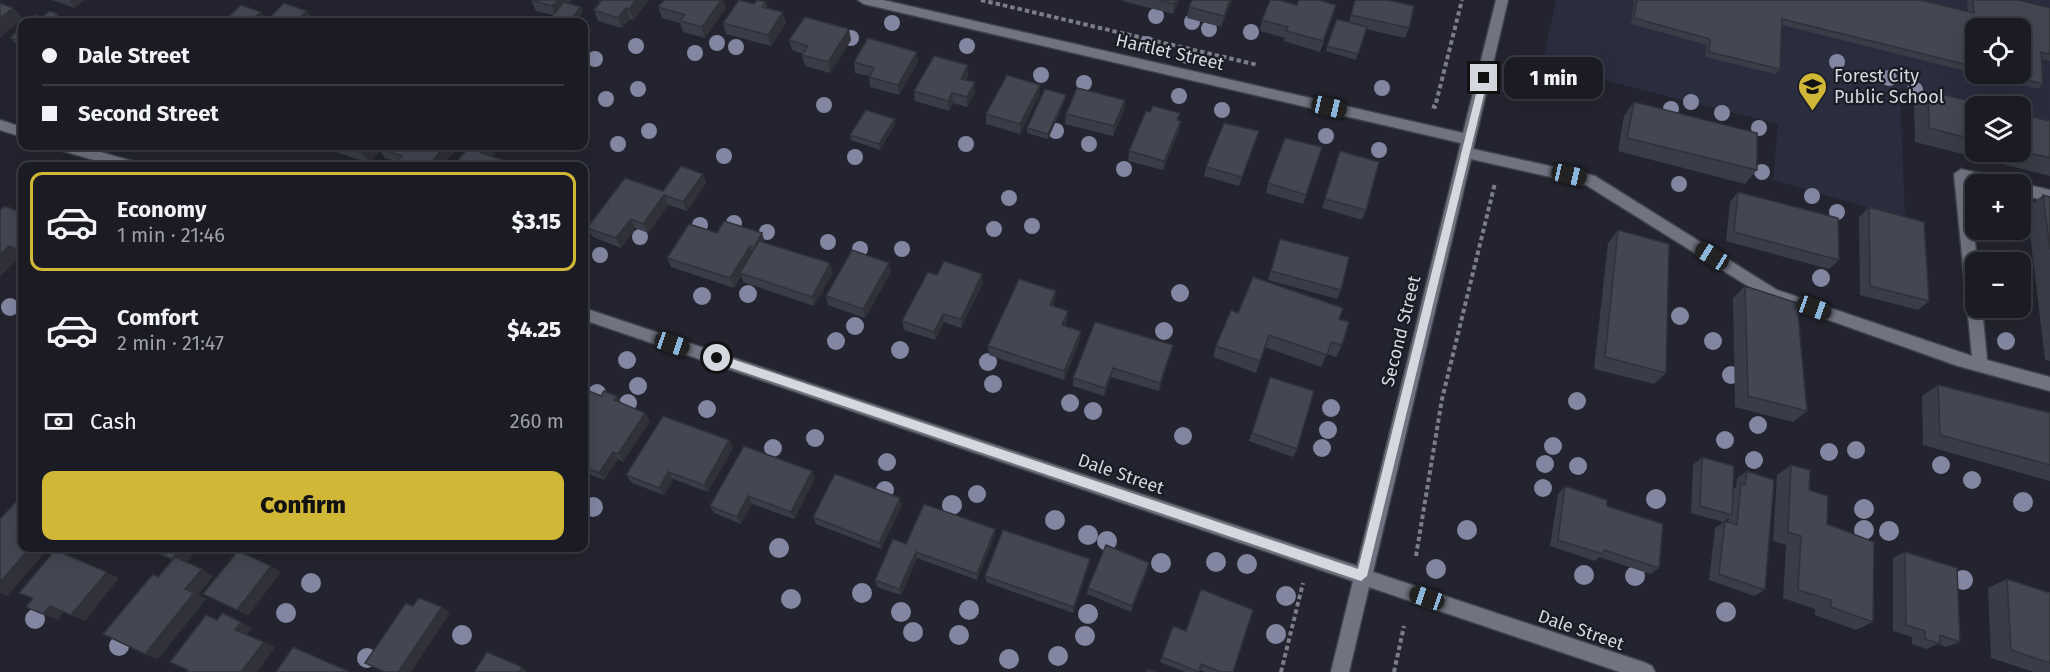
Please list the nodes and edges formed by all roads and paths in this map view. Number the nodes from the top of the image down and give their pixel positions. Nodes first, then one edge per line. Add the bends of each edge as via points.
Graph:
1 (864, 0) edge
2 (981, 0) edge
3 (1462, 0) edge
4 (1502, 0) edge
5 (1260, 66) dead end
6 (1423, 104) dead end
7 (0, 125) edge
8 (18, 131) edge
9 (1467, 146) junction
10 (78, 150) edge
11 (117, 162) edge
12 (1965, 175) edge
13 (1495, 183) dead end
14 (2031, 191) edge
15 (2050, 196) edge
16 (1965, 206) edge
17 (1968, 240) edge
18 (588, 315) edge
19 (1980, 365) junction
20 (2050, 384) edge
21 (1416, 556) dead end
22 (1361, 576) junction
23 (1303, 583) dead end
24 (1404, 626) dead end
25 (1281, 672) edge
26 (1340, 672) edge
27 (1395, 672) edge
28 (1646, 672) edge

1 - 9 street, Hartlet Street
2 - 5 path
3 - 6 path via 1435,107
4 - 9 street, Second Street
7 - 8 street
9 - 19 street, Hartlet Street via 1590,180 1772,294
9 - 22 street, Second Street
10 - 11 street
12 - 16 street via 1962,174
13 - 21 path via 1442,399
14 - 15 street
17 - 19 street
18 - 22 street, Dale Street
19 - 20 street, Hartlet Street
22 - 26 street, Second Street
22 - 28 street, Dale Street
23 - 25 path
24 - 27 path

